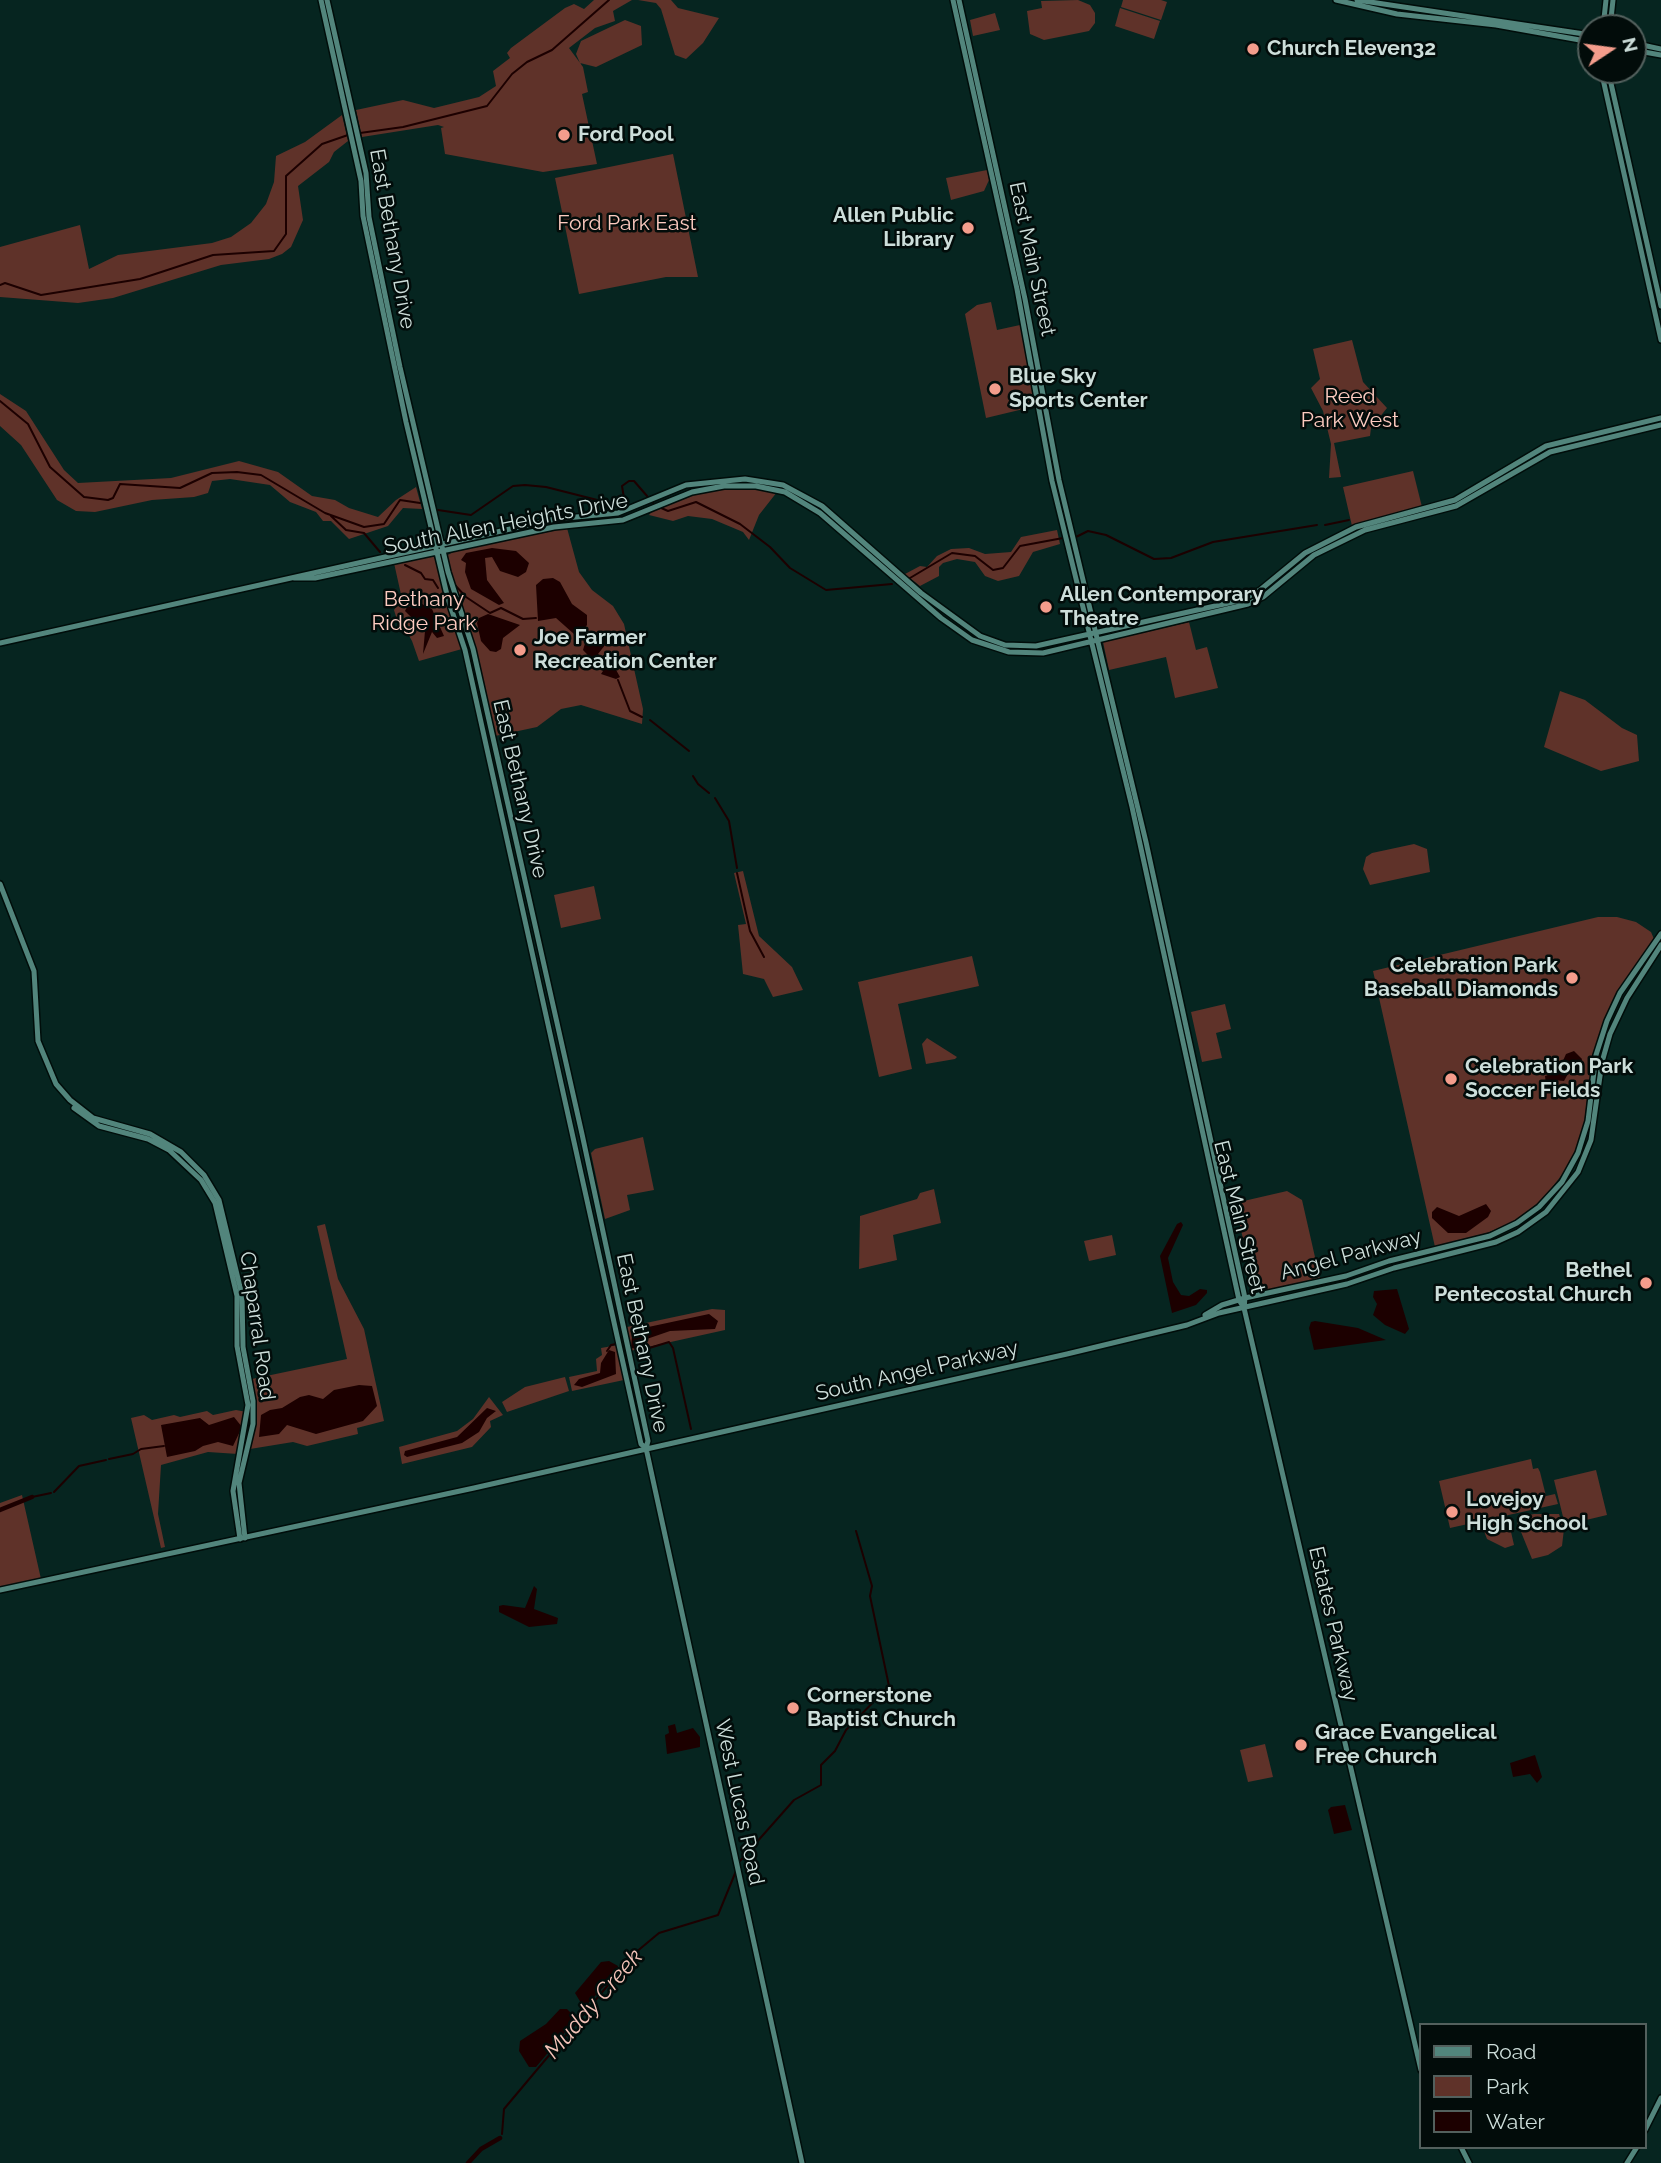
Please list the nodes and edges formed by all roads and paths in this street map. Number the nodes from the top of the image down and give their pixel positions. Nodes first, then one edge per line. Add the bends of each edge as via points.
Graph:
1 (321, 0) edge
2 (327, 0) edge
3 (954, 0) edge
4 (959, 0) edge
5 (1336, 0) edge
6 (1357, 0) edge
7 (960, 16) junction
8 (330, 25) junction
9 (1553, 31) junction
10 (1577, 34) edge
11 (1577, 38) edge
12 (1606, 84) edge
13 (1609, 84) edge
14 (1611, 100) junction
15 (1652, 281) junction
16 (1661, 306) edge
17 (390, 332) junction
18 (1661, 340) edge
19 (1033, 356) junction
20 (394, 366) junction
21 (405, 390) junction
22 (1661, 418) edge
23 (1661, 425) edge
24 (797, 494) junction
25 (500, 531) junction
26 (503, 538) junction
27 (438, 545) junction
28 (440, 552) junction
29 (370, 563) junction
30 (322, 569) junction
31 (285, 577) junction
32 (302, 578) junction
33 (1081, 584) junction
34 (1094, 638) junction
35 (0, 643) edge
36 (1110, 702) junction
37 (1116, 738) junction
38 (1128, 765) junction
39 (0, 884) edge
40 (0, 894) edge
41 (1160, 920) junction
42 (1661, 934) edge
43 (1661, 945) edge
44 (1593, 1105) junction
45 (1216, 1182) junction
46 (1226, 1241) junction
47 (1237, 1264) junction
48 (1242, 1299) junction
49 (1244, 1308) junction
50 (1194, 1322) junction
51 (646, 1448) junction
52 (241, 1459) junction
53 (242, 1538) junction
54 (0, 1590) edge
55 (1420, 2066) edge
56 (1661, 2098) edge
57 (1647, 2126) edge
58 (802, 2163) edge

1 - 8 main road, East Bethany Drive
2 - 8 main road, East Bethany Drive
3 - 7 main road, East Main Street
4 - 7 main road, East Main Street
5 - 9 main road via 1399,14
6 - 9 main road
7 - 19 main road, East Main Street
8 - 17 main road, East Bethany Drive via 355,140 363,216
9 - 10 main road
9 - 11 main road
12 - 14 main road
13 - 14 main road
14 - 15 main road
15 - 16 main road
15 - 18 main road
17 - 20 main road, East Bethany Drive
17 - 21 main road, East Bethany Drive
19 - 33 main road, East Main Street
19 - 33 main road, East Main Street via 1051,474
20 - 21 main road
20 - 27 main road, East Bethany Drive
21 - 27 main road, East Bethany Drive
22 - 34 main road via 1546,446 1455,500 1356,527 1300,556 1242,600
23 - 34 main road via 1549,452 1456,506 1365,530 1314,555 1248,604
24 - 25 main road, South Allen Heights Drive via 765,481 732,479 686,485 618,513 555,519
24 - 26 main road, South Allen Heights Drive via 739,485 692,492 623,520
24 - 34 main road, South Allen Heights Drive via 972,640 1009,652
25 - 26 main road
25 - 27 main road, South Allen Heights Drive
26 - 28 main road, South Allen Heights Drive
27 - 28 main road, East Bethany Drive
27 - 29 main road, South Allen Heights Drive
28 - 29 main road, South Allen Heights Drive
28 - 51 main road, East Bethany Drive via 471,639 477,684
29 - 30 main road, South Allen Heights Drive
29 - 32 main road, South Allen Heights Drive
30 - 31 main road, South Allen Heights Drive
30 - 32 main road
31 - 32 main road, South Allen Heights Drive
31 - 35 main road, South Allen Heights Drive
33 - 34 main road, East Main Street
33 - 34 main road, East Main Street
34 - 36 main road, East Main Street
36 - 37 main road, East Main Street
36 - 38 main road, East Main Street
37 - 38 main road
37 - 41 main road, East Main Street
38 - 41 main road, East Main Street
39 - 52 main road, Chaparral Road via 34,971 38,1041 56,1084 93,1118 150,1134 181,1152 204,1175 219,1200 242,1295 243,1347 253,1401 253,1424
40 - 52 main road, Chaparral Road via 29,966 36,1044 54,1086 91,1121 152,1141 178,1156 215,1203 237,1296 237,1346 248,1405
41 - 45 main road, East Main Street
42 - 44 main road, Angel Parkway via 1620,993 1607,1021 1596,1055
43 - 44 main road, Angel Parkway via 1615,1020
44 - 48 main road, Angel Parkway via 1566,1175 1545,1201 1517,1223 1490,1236 1346,1276
44 - 49 main road, Angel Parkway via 1585,1156 1569,1186 1546,1212 1518,1232 1347,1284
45 - 46 main road, East Main Street
45 - 47 main road, East Main Street
46 - 47 main road
46 - 48 main road, East Main Street
47 - 48 main road, East Main Street
48 - 49 main road, East Main Street
48 - 50 main road, Angel Parkway
49 - 50 main road, Angel Parkway
49 - 55 main road, Estates Parkway
50 - 51 main road, South Angel Parkway
51 - 53 main road
51 - 58 main road, West Lucas Road
52 - 53 main road, Chaparral Road via 233,1504
53 - 54 main road
56 - 57 main road

